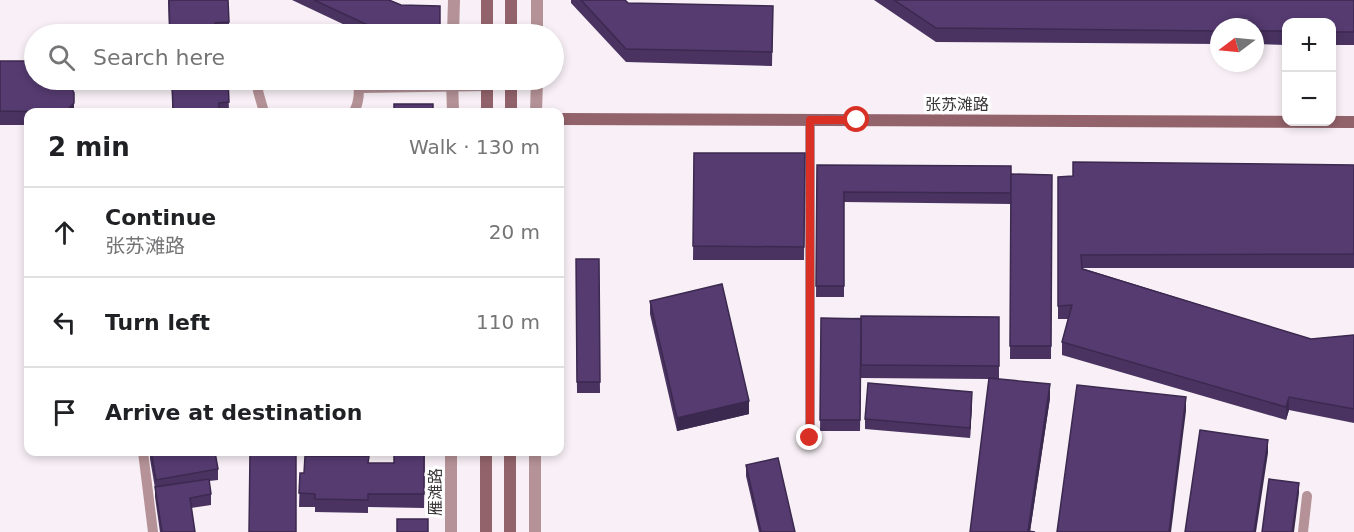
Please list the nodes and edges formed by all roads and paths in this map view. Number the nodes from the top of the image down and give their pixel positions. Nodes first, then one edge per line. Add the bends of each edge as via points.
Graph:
1 (454, 0) edge
2 (487, 0) edge
3 (511, 0) edge
4 (537, 0) edge
5 (453, 24) edge
6 (487, 24) edge
7 (511, 24) edge
8 (537, 24) edge
9 (258, 90) edge
10 (358, 90) edge
11 (452, 90) edge
12 (487, 90) edge
13 (511, 90) edge
14 (537, 90) edge
15 (263, 108) edge
16 (356, 108) edge
17 (453, 108) edge
18 (487, 108) edge
19 (511, 108) edge
20 (536, 108) edge
21 (564, 119) edge
22 (810, 120) junction
23 (1354, 122) edge
24 (810, 438) dead end
25 (144, 456) edge
26 (452, 456) edge
27 (486, 456) edge
28 (510, 456) edge
29 (535, 456) edge
30 (1307, 496) dead end
31 (153, 532) edge
32 (451, 532) edge
33 (486, 532) edge
34 (510, 532) edge
35 (535, 532) edge
36 (1303, 532) edge

1 - 5 street
2 - 6 main road
3 - 7 main road
4 - 8 street
9 - 15 lane
10 - 16 lane
11 - 17 street
12 - 18 main road
13 - 19 main road
14 - 20 street
21 - 22 main road, 张苏滩路
22 - 23 main road, 张苏滩路
22 - 24 lane
25 - 31 lane
26 - 32 street, 雁滩路
27 - 33 main road
28 - 34 main road
29 - 35 street
30 - 36 lane

